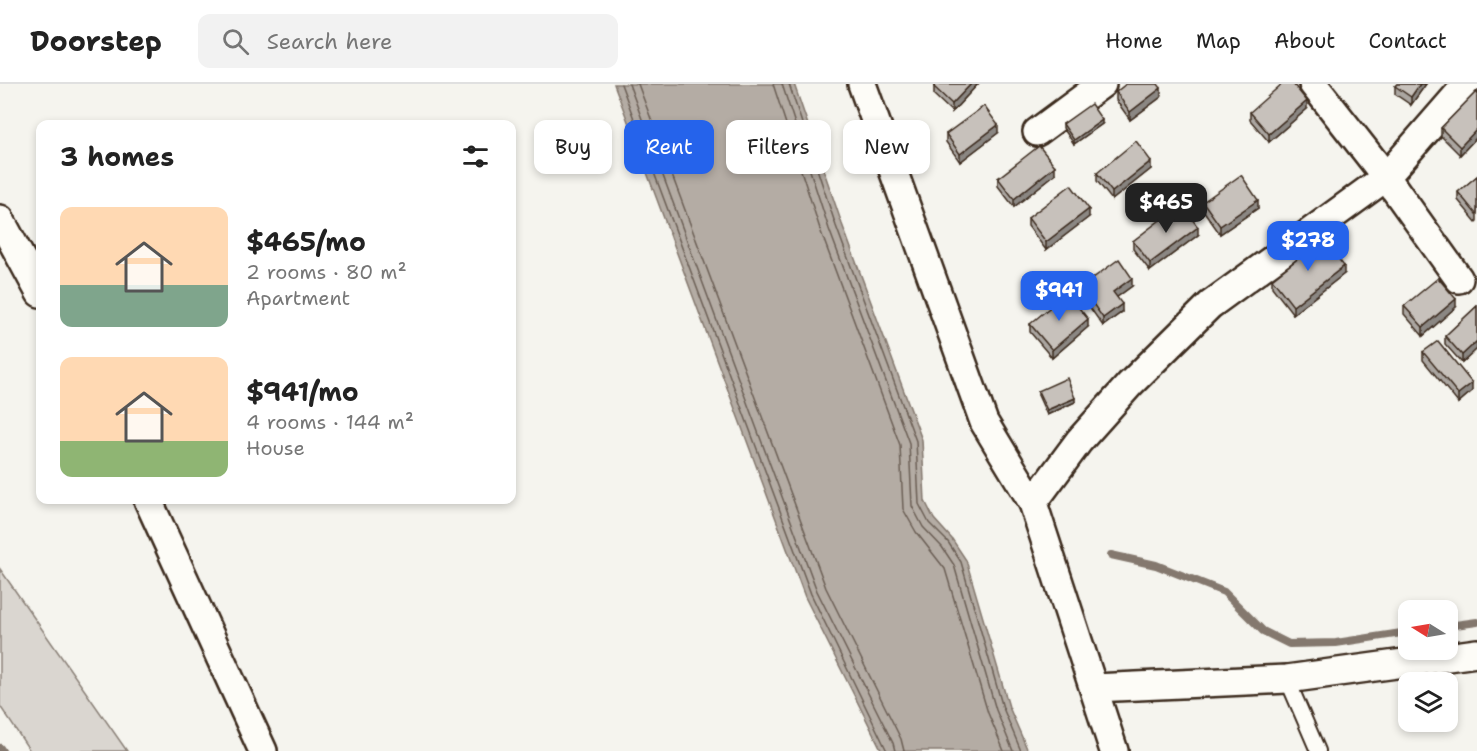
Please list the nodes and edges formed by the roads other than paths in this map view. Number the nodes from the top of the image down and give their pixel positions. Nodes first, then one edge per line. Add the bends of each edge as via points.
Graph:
1 (862, 84) edge
2 (1102, 84) edge
3 (1313, 84) edge
4 (1467, 84) edge
5 (1037, 132) dead end
6 (1386, 177) junction
7 (0, 219) edge
8 (1459, 279) dead end
9 (36, 285) edge
10 (1033, 503) junction
11 (150, 504) edge
12 (1477, 653) edge
13 (1287, 679) junction
14 (1094, 688) junction
15 (263, 751) edge
16 (1114, 751) edge
17 (1318, 751) edge

1 - 10 street via 984,422
2 - 5 street
3 - 6 street
4 - 6 street
6 - 8 street
6 - 10 street via 1210,305 1079,441
7 - 9 street
10 - 14 street
11 - 15 street
12 - 13 street
13 - 14 street
13 - 17 lane
14 - 16 street

